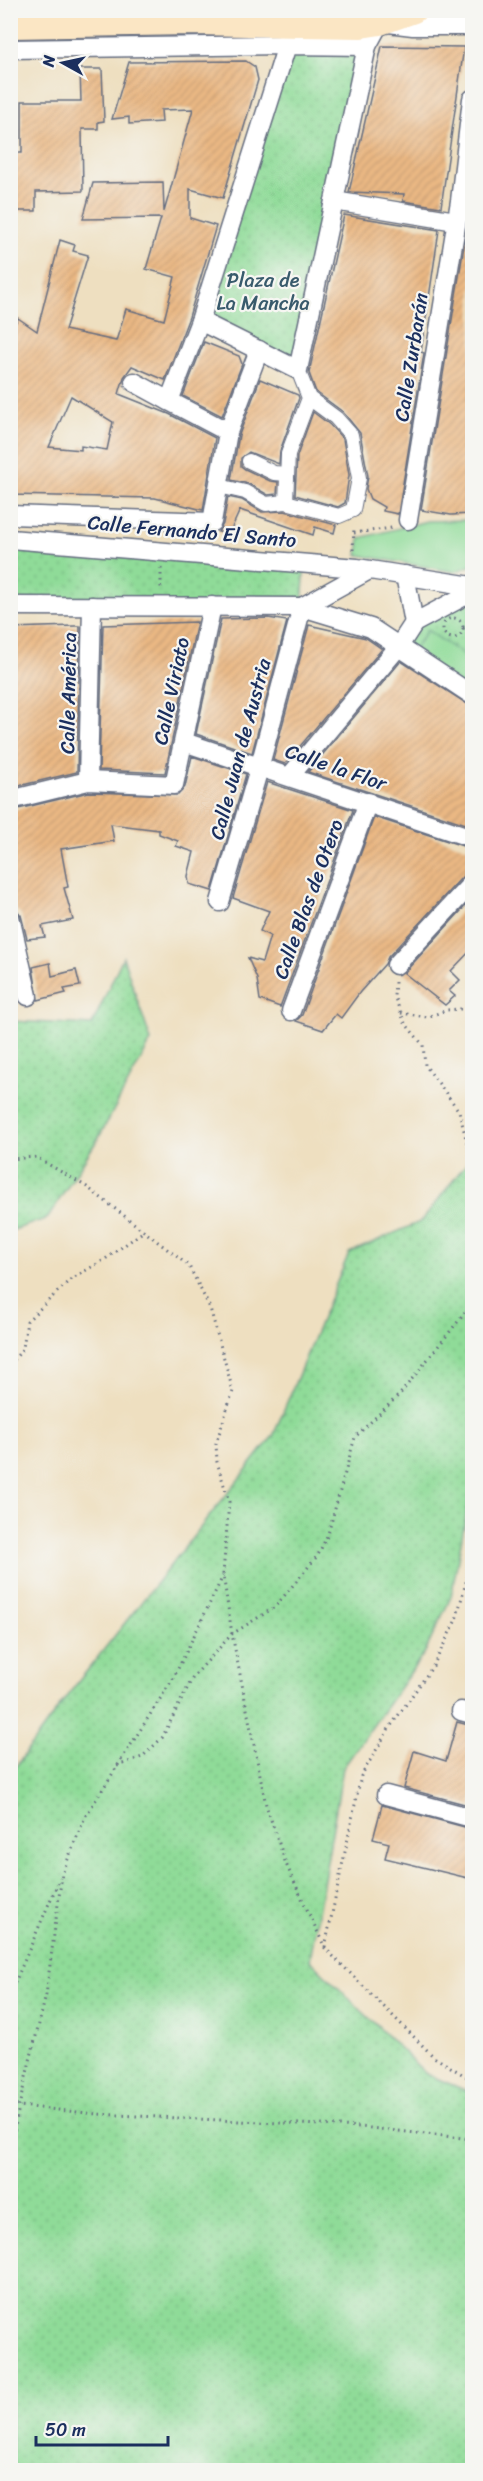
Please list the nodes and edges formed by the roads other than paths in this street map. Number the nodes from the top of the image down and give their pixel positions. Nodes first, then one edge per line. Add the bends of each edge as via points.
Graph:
1 (414, 10) edge
2 (380, 22) junction
3 (10, 25) edge
4 (472, 26) edge
5 (288, 34) junction
6 (367, 46) junction
7 (10, 49) edge
8 (472, 99) edge
9 (334, 201) junction
10 (466, 202) edge
11 (456, 221) junction
12 (200, 321) junction
13 (259, 350) junction
14 (298, 370) junction
15 (134, 382) dead end
16 (309, 399) junction
17 (169, 401) junction
18 (228, 432) junction
19 (249, 461) dead end
20 (287, 474) junction
21 (219, 486) junction
22 (286, 502) junction
23 (10, 515) edge
24 (408, 520) road end
25 (10, 539) edge
26 (369, 570) junction
27 (472, 572) edge
28 (405, 575) junction
29 (454, 583) junction
30 (472, 586) edge
31 (472, 592) edge
32 (10, 606) edge
33 (92, 606) junction
34 (212, 606) junction
35 (302, 607) junction
36 (414, 623) junction
37 (399, 645) junction
38 (472, 695) edge
39 (184, 742) junction
40 (260, 765) junction
41 (290, 776) junction
42 (88, 781) junction
43 (10, 800) edge
44 (368, 802) junction
45 (472, 838) edge
46 (472, 883) edge
47 (220, 902) dead end
48 (10, 917) edge
49 (396, 965) road end
50 (28, 996) dead end
51 (291, 1011) dead end
52 (386, 1795) dead end
53 (472, 1818) edge

1 - 2 main road
2 - 4 street
2 - 5 main road
2 - 6 street
3 - 5 main road via 192,22
5 - 6 street
5 - 7 street
5 - 12 street
6 - 9 street
8 - 10 street, Calle Zurbarán
9 - 11 street
9 - 14 street
10 - 11 street, Calle Zurbarán
11 - 24 street, Calle Zurbarán
12 - 13 street
12 - 17 street
13 - 14 street
13 - 18 street
14 - 16 street
15 - 17 street
16 - 20 street via 288,454
16 - 22 street via 336,418 351,435 358,478 353,510 339,516
17 - 18 street
18 - 21 street
19 - 20 street
20 - 22 street
21 - 22 street via 245,492 266,504
21 - 23 street, Calle Fernando El Santo via 212,522
25 - 26 street, Calle Fernando El Santo
26 - 28 street, Calle Fernando El Santo
26 - 35 street
27 - 29 street
28 - 29 street, Calle Fernando El Santo
28 - 36 street
29 - 30 street, Calle Fernando El Santo
31 - 36 street
32 - 33 street
33 - 34 street
33 - 42 street, Calle América
34 - 35 street
34 - 39 street, Calle Viriato
35 - 37 street via 371,628
35 - 40 street, Calle Juan de Austria
36 - 37 street
37 - 38 street
37 - 41 street
39 - 40 street, Calle la Flor
39 - 42 street, Calle Viriato via 174,785
40 - 41 street, Calle la Flor
40 - 47 street, Calle Juan de Austria
41 - 44 street, Calle la Flor
42 - 43 street
44 - 45 street, Calle la Flor
44 - 51 street, Calle Blas de Otero
46 - 49 street
48 - 50 street
52 - 53 street

